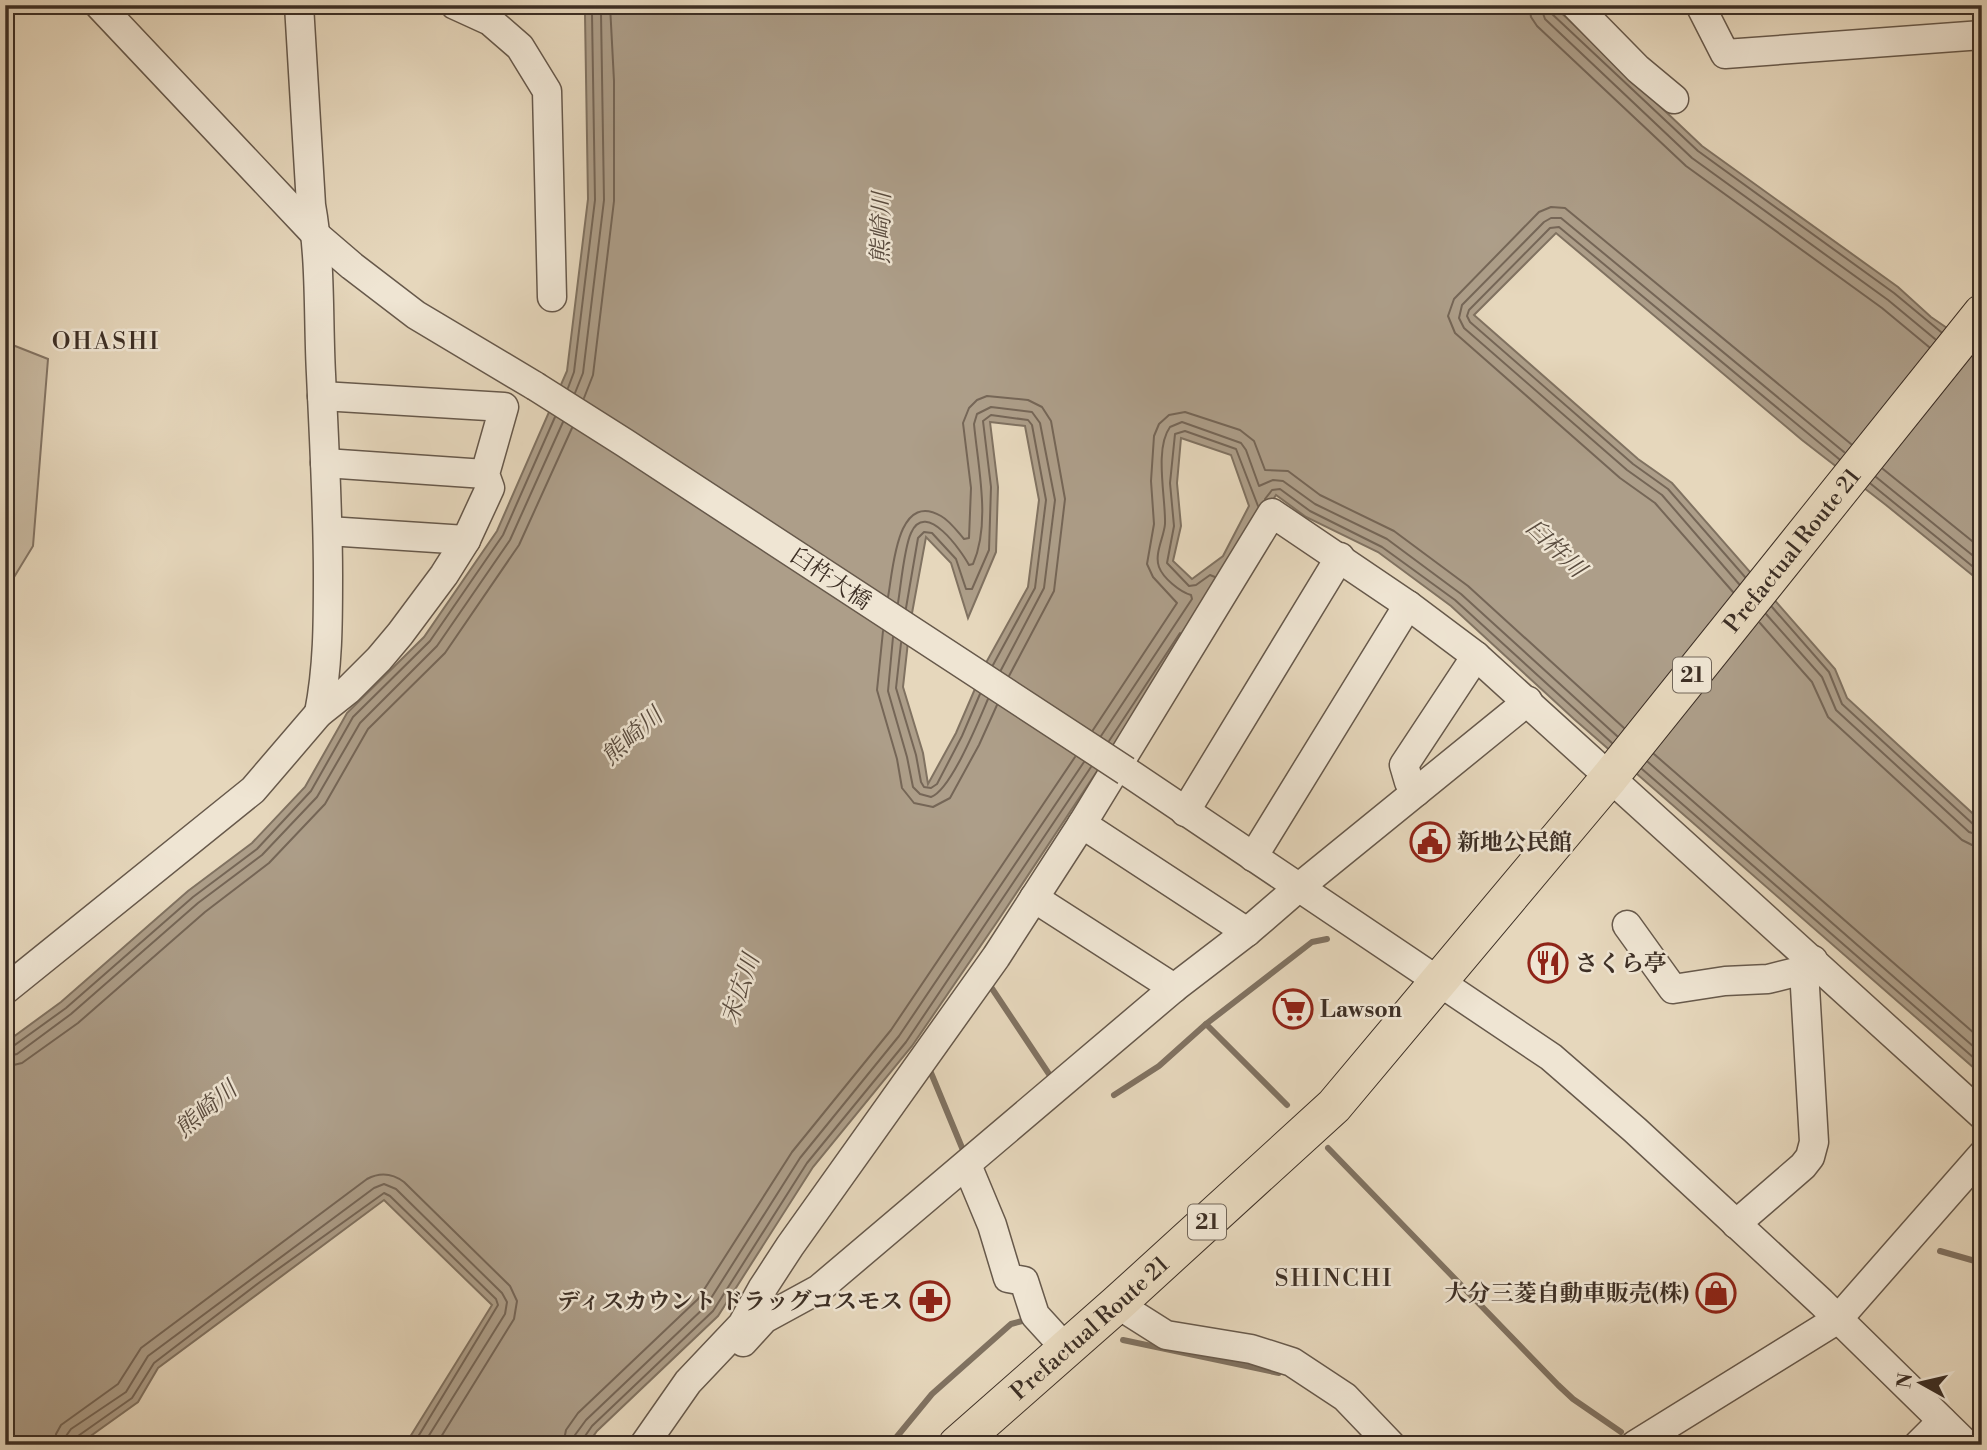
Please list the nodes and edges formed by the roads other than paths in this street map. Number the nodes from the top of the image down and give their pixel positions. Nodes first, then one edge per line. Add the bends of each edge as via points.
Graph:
1 (99, 5) edge
2 (299, 5) edge
3 (455, 5) edge
4 (1575, 5) edge
5 (1700, 5) edge
6 (1982, 35) edge
7 (1674, 99) dead end
8 (317, 236) junction
9 (552, 297) dead end
10 (1977, 320) edge
11 (322, 396) junction
12 (325, 463) junction
13 (485, 474) junction
14 (328, 531) junction
15 (466, 540) junction
16 (1340, 557) junction
17 (1408, 605) junction
18 (1476, 656) junction
19 (1528, 701) junction
20 (319, 713) junction
21 (1613, 773) junction
22 (1416, 792) junction
23 (1185, 811) junction
24 (1082, 824) junction
25 (1253, 857) junction
26 (1298, 888) junction
27 (1034, 898) junction
28 (1627, 925) dead end
29 (1247, 932) junction
30 (1808, 965) junction
31 (1439, 983) junction
32 (1174, 988) junction
33 (5, 990) edge
34 (1982, 1115) edge
35 (1982, 1155) edge
36 (967, 1165) junction
37 (1736, 1224) junction
38 (1117, 1304) junction
39 (1839, 1319) junction
40 (1066, 1349) junction
41 (666, 1415) junction
42 (1942, 1421) junction
43 (644, 1445) edge
44 (957, 1445) edge
45 (1391, 1445) edge
46 (1634, 1445) edge
47 (1918, 1445) edge
48 (1967, 1445) edge

1 - 8 street, 臼杵大橋
2 - 8 street via 311,205
3 - 9 street via 490,21 520,47 547,91
4 - 7 street
5 - 6 street via 1725,54
8 - 11 street
8 - 23 street, 臼杵大橋, bridge via 416,315 625,443
10 - 21 main road, Prefactual Route 21 / 21
11 - 12 street
11 - 13 street via 503,407
12 - 13 street
12 - 14 street
13 - 15 street via 490,488
14 - 15 street
14 - 20 street via 328,622
15 - 20 street via 379,659
16 - 17 street
16 - 23 street
16 - 24 street via 1272,513
17 - 18 street
17 - 25 street
18 - 19 street
18 - 22 street via 1404,765
19 - 21 street
19 - 22 street
20 - 33 street via 253,790
21 - 30 street
21 - 31 main road, Prefactual Route 21 / 21
22 - 26 street
23 - 25 street, 臼杵大橋
24 - 27 street
24 - 29 street
25 - 26 street, 臼杵大橋
26 - 29 street
26 - 31 street, 臼杵大橋
27 - 32 street
27 - 41 street via 790,1246 743,1325 688,1382
28 - 30 street via 1673,989 1768,979
29 - 32 street
30 - 34 street
30 - 37 street via 1814,1142 1810,1157
31 - 37 street, 臼杵大橋 via 1551,1058
31 - 38 main road, Prefactual Route 21 / 21 via 1334,1106
32 - 36 street
35 - 39 street
36 - 40 street via 1009,1278 1024,1281 1035,1315
36 - 41 street via 818,1289 764,1319 682,1409
37 - 39 street, 臼杵大橋
38 - 40 main road, Prefactual Route 21 / 21
38 - 45 street via 1166,1335 1251,1349 1292,1362 1345,1397
39 - 42 street, 臼杵大橋
39 - 46 street
40 - 44 main road, Prefactual Route 21 / 21
41 - 43 street
42 - 47 street
42 - 48 street, 臼杵大橋

